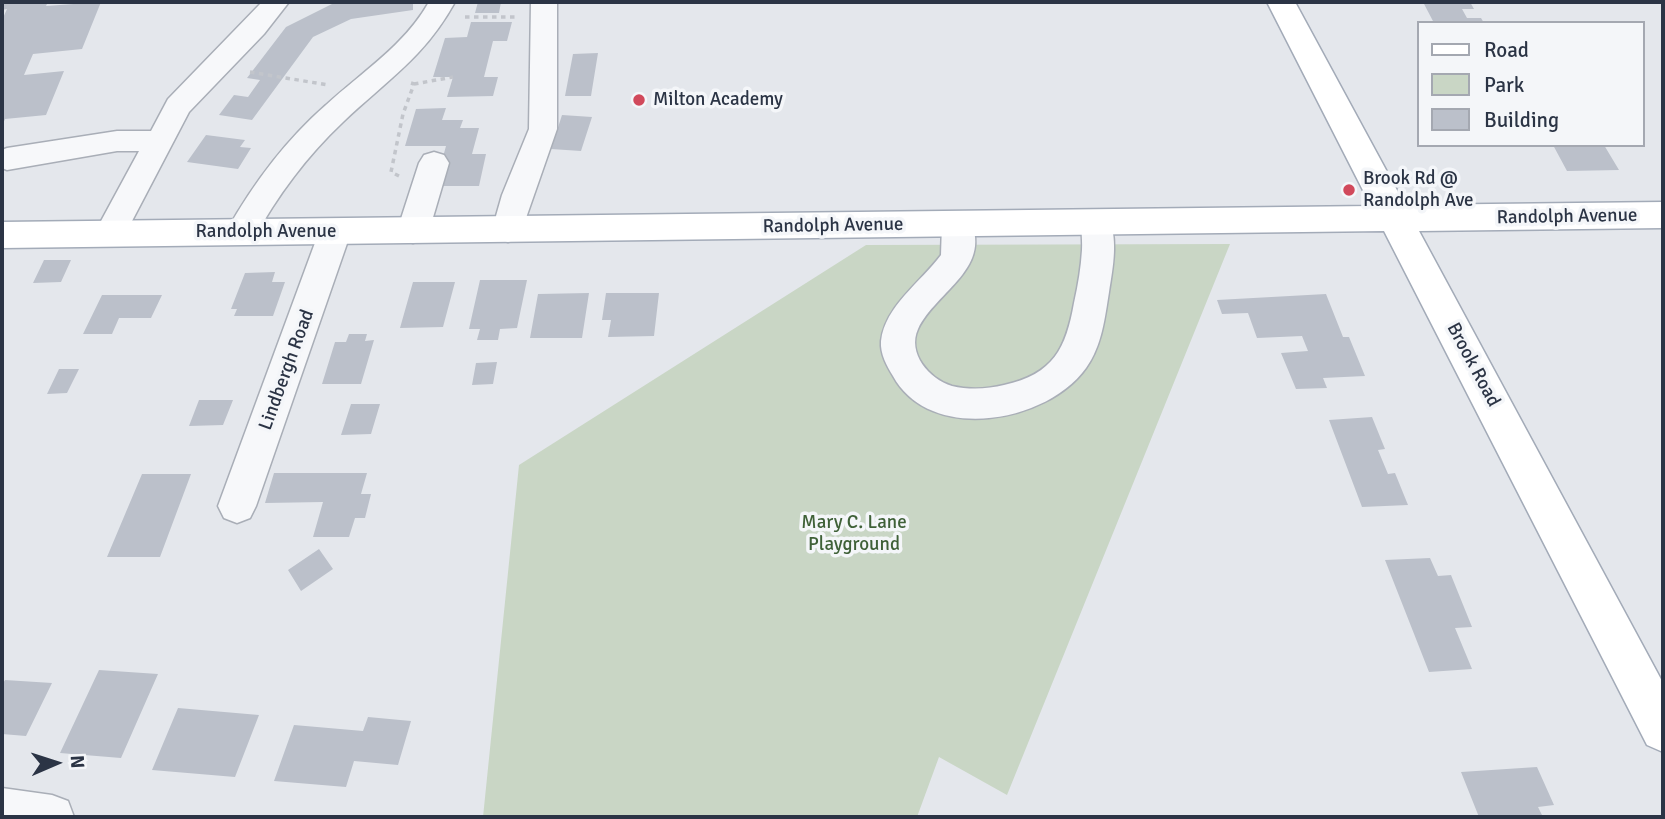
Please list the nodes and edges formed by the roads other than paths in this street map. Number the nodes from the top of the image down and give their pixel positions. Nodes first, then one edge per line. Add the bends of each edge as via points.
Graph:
1 (276, 2) edge
2 (1281, 2) edge
3 (439, 8) edge
4 (544, 8) edge
5 (159, 141) junction
6 (7, 159) dead end
7 (434, 163) dead end
8 (1663, 215) edge
9 (1396, 220) junction
10 (1096, 222) junction
11 (957, 224) junction
12 (508, 230) junction
13 (413, 231) junction
14 (242, 232) junction
15 (335, 232) junction
16 (110, 234) junction
17 (2, 235) edge
18 (237, 506) dead end
19 (1663, 729) edge
20 (2, 810) edge
21 (52, 817) edge

1 - 5 street via 178,106
2 - 9 main road, Brook Road
3 - 14 street via 419,42 322,126 268,186
4 - 12 street via 542,130
5 - 6 street via 117,141
5 - 16 street
7 - 13 street
8 - 9 main road, Randolph Avenue
9 - 10 main road, Randolph Avenue
9 - 19 main road, Brook Road
10 - 11 main road, Randolph Avenue
10 - 11 street via 1098,259 1086,329 1075,356 1051,382 1033,391 978,403 926,391 915,382 897,349 904,323 954,262
11 - 12 main road, Randolph Avenue
12 - 13 main road, Randolph Avenue
13 - 15 main road, Randolph Avenue
14 - 15 main road, Randolph Avenue
14 - 16 main road, Randolph Avenue
15 - 18 street, Lindbergh Road
16 - 17 main road, Randolph Avenue
20 - 21 street

